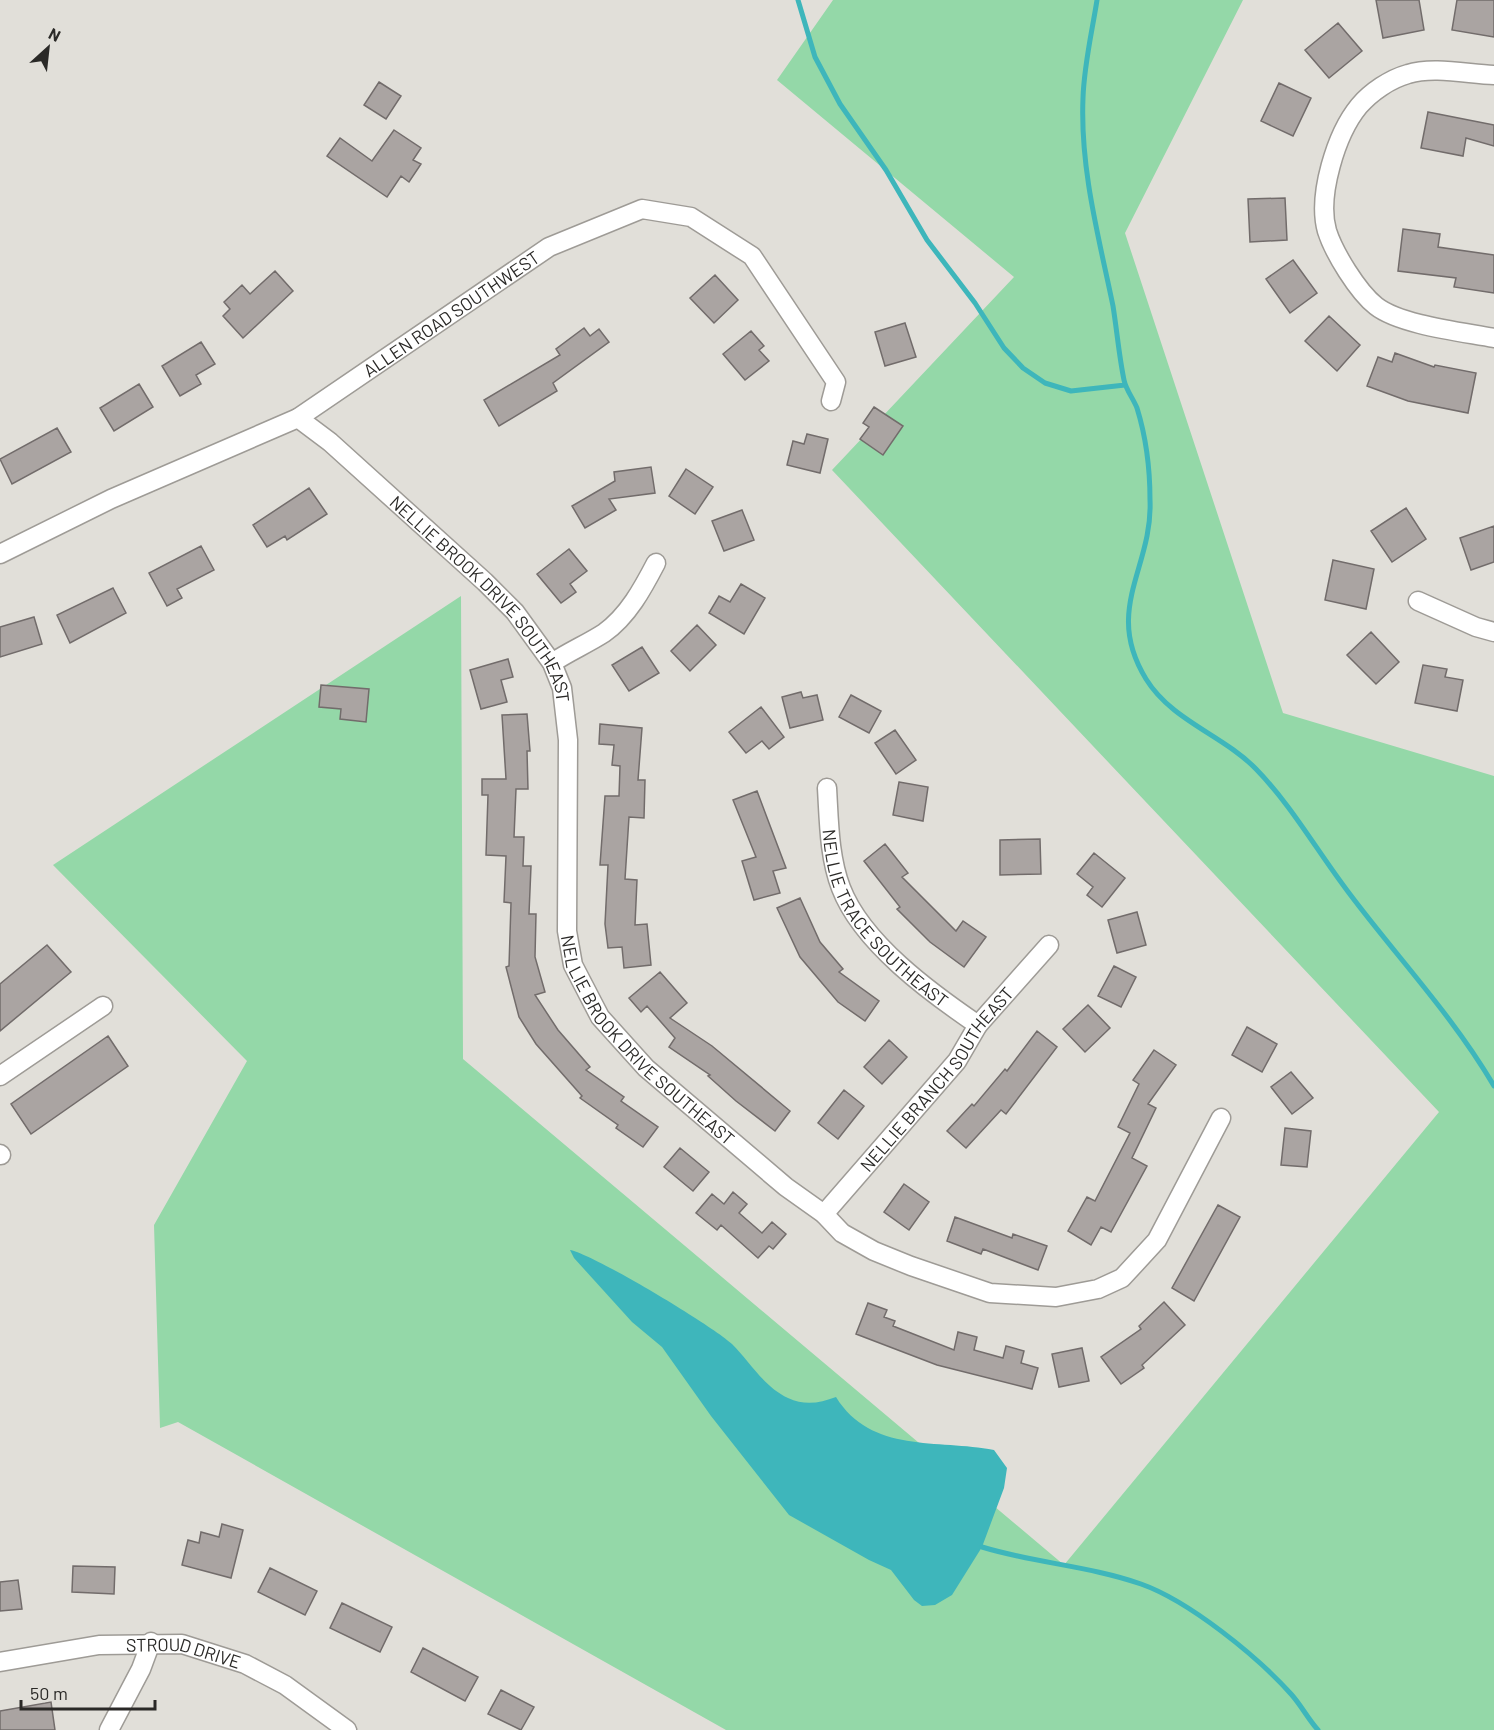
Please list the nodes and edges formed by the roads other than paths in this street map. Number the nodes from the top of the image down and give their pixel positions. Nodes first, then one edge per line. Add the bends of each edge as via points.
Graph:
1 (1494, 75) edge
2 (1494, 338) edge
3 (831, 401) dead end
4 (298, 418) junction
5 (0, 554) edge
6 (656, 563) dead end
7 (1418, 601) dead end
8 (1494, 632) edge
9 (552, 663) junction
10 (827, 788) dead end
11 (1049, 945) dead end
12 (103, 1006) dead end
13 (978, 1025) junction
14 (0, 1076) edge
15 (1221, 1118) dead end
16 (824, 1214) junction
17 (151, 1642) junction
18 (0, 1662) edge
19 (109, 1730) edge
20 (347, 1730) edge

1 - 2 street via 1422,72 1407,74 1376,90 1358,107 1342,137 1325,185 1327,230 1351,278 1375,306 1389,315
3 - 4 street, ALLEN ROAD SOUTHWEST via 836,382 752,256 691,217 642,209 549,248
4 - 5 street, ALLEN ROAD SOUTHWEST via 111,499
4 - 9 street, NELLIE BROOK DRIVE SOUTHEAST via 330,442 485,582 515,612
6 - 9 street via 621,618
7 - 8 street
9 - 16 street, NELLIE BROOK DRIVE SOUTHEAST via 562,688 568,740 567,931 573,965 584,988 600,1017 646,1068 786,1187
10 - 13 street, NELLIE TRACE SOUTHEAST via 831,843 841,888 854,911 902,968
11 - 13 street, NELLIE BRANCH SOUTHEAST
12 - 14 street
13 - 16 street, NELLIE BRANCH SOUTHEAST via 957,1061
15 - 16 street, NELLIE BROOK DRIVE SOUTHEAST via 1157,1240 1122,1278 1098,1289 1056,1297 990,1293 874,1251 842,1233
17 - 18 street, STROUD DRIVE via 99,1645
17 - 19 street
17 - 20 street, STROUD DRIVE via 182,1644 245,1664 285,1685

